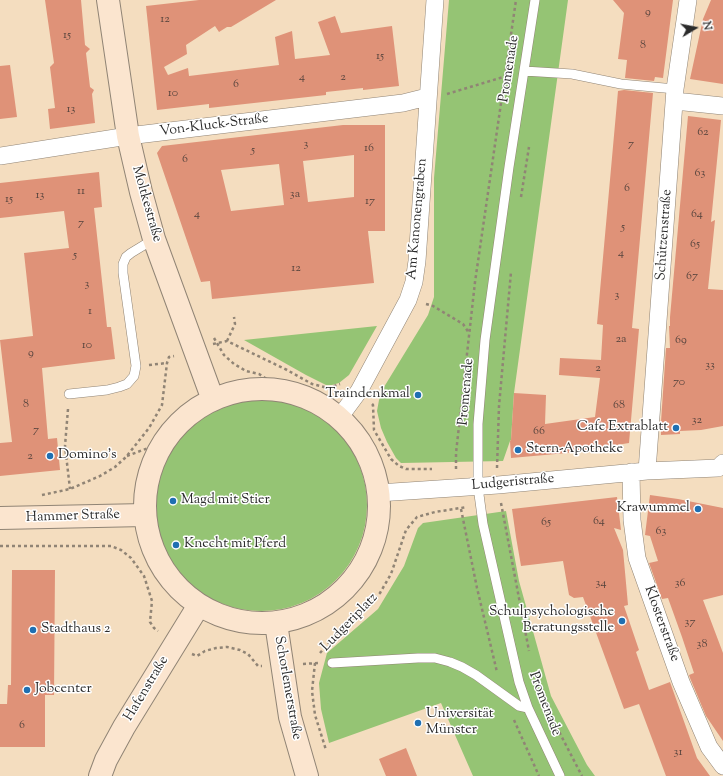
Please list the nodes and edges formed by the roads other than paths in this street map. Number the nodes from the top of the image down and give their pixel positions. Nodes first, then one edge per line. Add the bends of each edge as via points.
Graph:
1 (110, 0) edge
2 (435, 0) edge
3 (535, 0) edge
4 (688, 0) edge
5 (524, 72) junction
6 (675, 95) junction
7 (427, 97) junction
8 (723, 106) edge
9 (128, 136) junction
10 (0, 156) edge
11 (154, 239) junction
12 (69, 394) road end
13 (213, 400) junction
14 (339, 418) junction
15 (721, 468) edge
16 (639, 472) junction
17 (478, 487) junction
18 (378, 493) junction
19 (145, 515) junction
20 (0, 518) edge
21 (199, 605) junction
22 (276, 623) junction
23 (332, 663) dead end
24 (528, 708) junction
25 (723, 766) edge
26 (100, 776) edge
27 (307, 776) edge
28 (560, 776) edge

1 - 9 main road, Moltkestraße
2 - 7 street, Am Kanonengraben
3 - 5 lane, Promenade
4 - 6 street, Schützenstraße
5 - 6 lane via 572,74
5 - 17 lane, Promenade via 485,340 478,424
6 - 8 street
6 - 16 street, Schützenstraße
7 - 9 street, Von-Kluck-Straße via 403,103
7 - 14 street, Am Kanonengraben via 414,282 408,300 359,391
9 - 10 street, Von-Kluck-Straße
9 - 11 main road, Moltkestraße
11 - 12 lane via 126,257 123,264 136,366 134,376 127,384 119,387
11 - 13 main road, Moltkestraße
13 - 14 main road, Ludgeriplatz via 248,390 285,392 319,404
13 - 19 main road, Ludgeriplatz via 185,418 164,442 147,482
14 - 18 main road, Ludgeriplatz via 356,436 368,458
15 - 16 street, Ludgeristraße
16 - 17 street, Ludgeristraße
16 - 25 street, Klosterstraße via 632,520 637,558 681,682 708,747
17 - 18 street, Ludgeristraße
17 - 24 lane, Promenade via 483,524 519,682
18 - 22 main road, Ludgeriplatz via 378,518 373,543 352,581 336,597 318,609 298,618
19 - 20 main road, Hammer Straße
19 - 21 main road, Ludgeriplatz via 155,554 161,566 178,587
21 - 22 main road, Ludgeriplatz via 210,612 236,620 249,623
21 - 26 main road, Hafenstraße via 124,727
22 - 27 main road, Schorlemerstraße via 290,717
23 - 24 lane via 435,658 462,666 519,706
24 - 28 lane, Promenade

